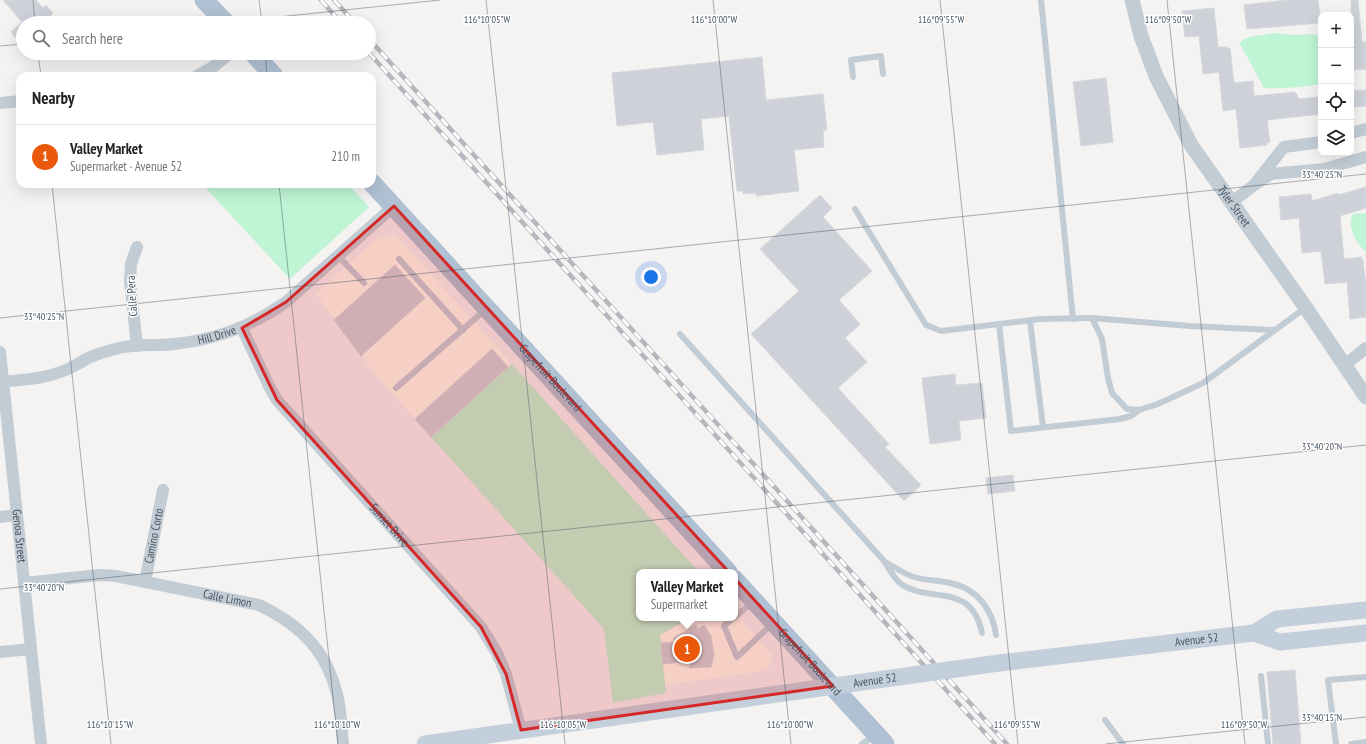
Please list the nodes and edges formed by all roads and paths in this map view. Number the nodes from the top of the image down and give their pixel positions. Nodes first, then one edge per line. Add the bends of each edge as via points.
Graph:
1 (204, 0) edge
2 (1041, 0) edge
3 (1132, 0) edge
4 (219, 16) edge
5 (222, 60) edge
6 (259, 60) edge
7 (205, 72) edge
8 (270, 72) edge
9 (883, 74) dead end
10 (853, 77) dead end
11 (16, 101) edge
12 (0, 103) edge
13 (1366, 129) edge
14 (1354, 132) edge
15 (1318, 142) edge
16 (1366, 157) edge
17 (1254, 185) junction
18 (376, 187) edge
19 (1232, 203) junction
20 (394, 206) junction
21 (855, 209) dead end
22 (137, 247) dead end
23 (338, 256) junction
24 (399, 259) dead end
25 (364, 283) dead end
26 (487, 308) junction
27 (1306, 308) junction
28 (1092, 318) junction
29 (1073, 319) junction
30 (1030, 321) junction
31 (999, 324) junction
32 (242, 328) junction
33 (463, 330) junction
34 (1274, 330) junction
35 (680, 334) dead end
36 (137, 346) junction
37 (1366, 348) edge
38 (0, 352) edge
39 (1345, 365) junction
40 (2, 382) edge
41 (396, 388) dead end
42 (1366, 397) edge
43 (1139, 410) junction
44 (1042, 427) junction
45 (163, 490) dead end
46 (17, 515) junction
47 (0, 517) edge
48 (884, 561) junction
49 (725, 569) edge
50 (145, 582) junction
51 (24, 583) junction
52 (738, 583) edge
53 (954, 584) junction
54 (950, 596) junction
55 (754, 600) junction
56 (1366, 610) edge
57 (738, 614) edge
58 (730, 621) edge
59 (774, 622) junction
60 (982, 633) dead end
61 (1254, 633) junction
62 (1366, 633) edge
63 (996, 635) dead end
64 (31, 648) junction
65 (0, 652) edge
66 (1261, 676) dead end
67 (1366, 677) edge
68 (1104, 720) dead end
69 (523, 737) edge
70 (874, 741) edge
71 (1366, 742) edge
72 (41, 744) edge
73 (343, 744) edge
74 (425, 744) edge
75 (1123, 744) edge
76 (1268, 744) edge
77 (1336, 744) edge
78 (1352, 744) edge

1 - 4 main road
2 - 29 lane
3 - 19 street, Tyler Street via 1141,36 1172,110 1191,145
5 - 7 street
6 - 8 main road
9 - 10 lane via 881,56 851,60
11 - 12 street
13 - 14 street
15 - 17 street via 1284,147
16 - 17 street via 1324,169 1271,174
17 - 19 street
18 - 20 main road, Grapefruit Boulevard
19 - 27 street, Tyler Street
20 - 23 street, Hill Drive
20 - 26 main road, Grapefruit Boulevard
21 - 31 lane via 926,325 941,331
22 - 36 street, Calle Pera via 131,264 130,281
23 - 25 lane
23 - 32 street, Hill Drive via 286,302
24 - 33 lane
26 - 33 lane
26 - 49 main road, Grapefruit Boulevard
27 - 34 lane
27 - 39 street, Tyler Street
28 - 29 lane
28 - 34 lane
28 - 43 lane via 1102,340 1112,393 1126,409
29 - 30 lane
30 - 31 lane
30 - 44 lane
31 - 44 lane via 1011,431
32 - 36 street, Hill Drive via 193,342
32 - 69 street, Sunset Drive via 277,400 481,627 506,674
33 - 41 lane
34 - 43 lane via 1203,383
35 - 48 lane
36 - 40 street, Hill Drive via 92,356 51,376
37 - 39 street
38 - 40 street, Genoa Street
39 - 42 street, Tyler Street
40 - 46 street, Genoa Street
43 - 44 lane via 1120,419
45 - 50 street, Camino Corto
46 - 47 street
46 - 51 street, Genoa Street
48 - 53 lane via 914,577
48 - 54 lane via 899,583 910,588
50 - 51 street, Calle Limon via 99,575
50 - 73 street, Calle Limon via 259,605 295,627 318,651 334,683
51 - 64 street, Genoa Street
52 - 55 main road, Grapefruit Boulevard
53 - 54 lane
53 - 63 lane via 969,590 982,600 991,616
54 - 60 lane via 972,609 979,620
55 - 57 lane
55 - 59 main road, Grapefruit Boulevard
56 - 61 main road, Avenue 52 via 1278,619
58 - 59 lane via 724,626 737,657
59 - 70 main road, Grapefruit Boulevard
61 - 62 main road, Avenue 52 via 1280,642
61 - 69 main road, Avenue 52, bridge via 999,663 749,698
64 - 65 street
64 - 72 street, Genoa Street
66 - 76 lane
67 - 77 lane via 1328,680
68 - 75 lane
69 - 74 main road, Avenue 52
71 - 78 lane

